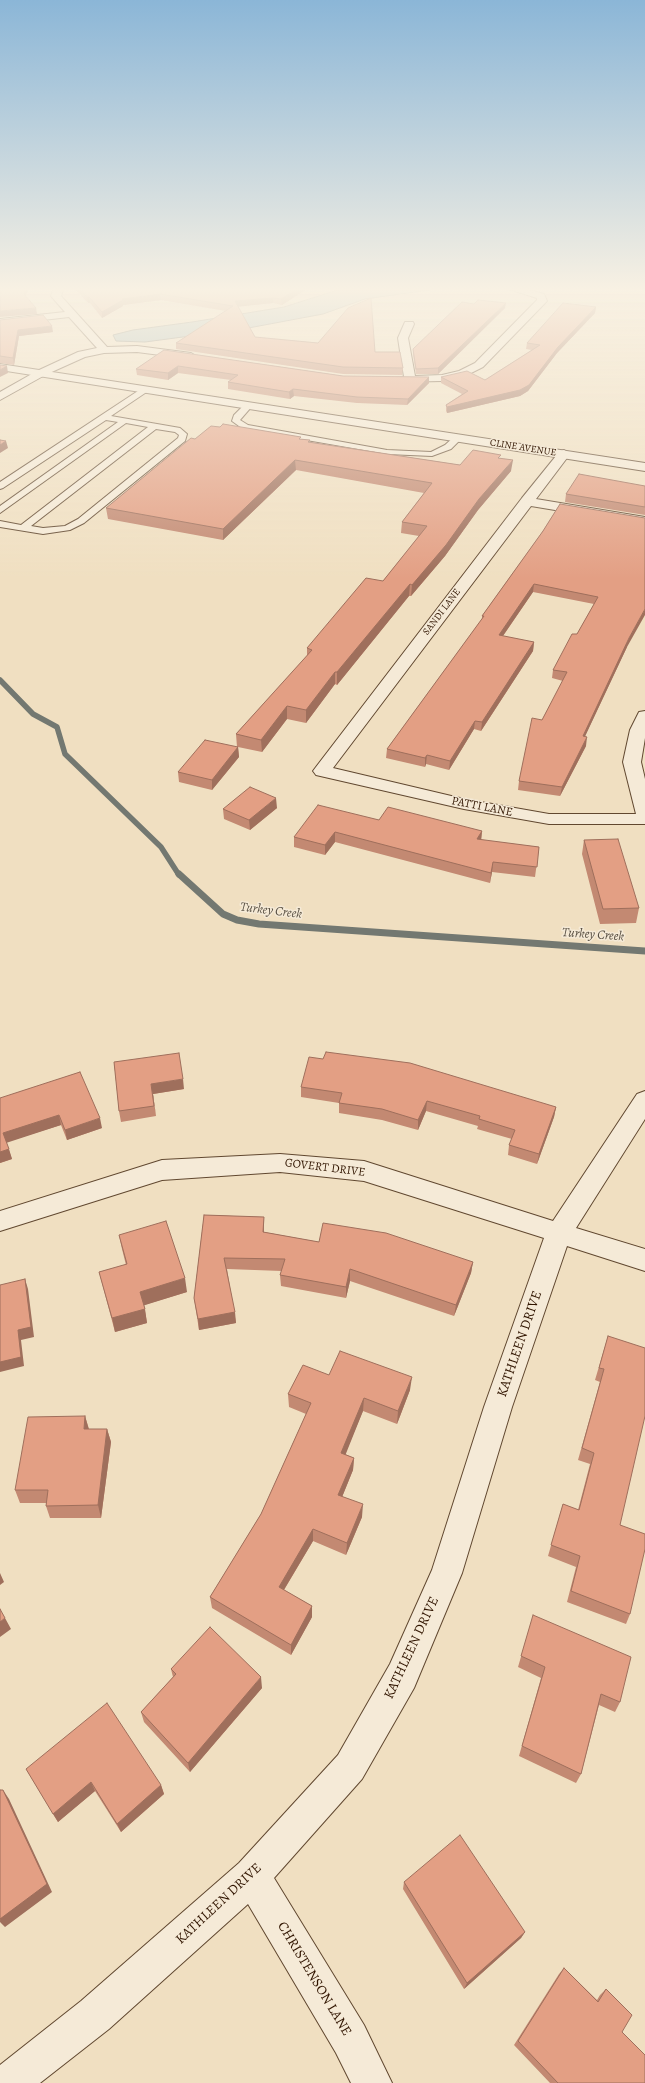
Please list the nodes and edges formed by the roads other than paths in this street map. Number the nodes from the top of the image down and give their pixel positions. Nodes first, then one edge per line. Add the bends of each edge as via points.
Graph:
1 (22, 384) edge
2 (115, 384) edge
3 (147, 389) junction
4 (0, 397) edge
5 (249, 405) junction
6 (103, 417) junction
7 (124, 421) junction
8 (155, 426) junction
9 (458, 438) junction
10 (564, 454) junction
11 (645, 467) edge
12 (0, 486) edge
13 (527, 501) junction
14 (0, 510) edge
15 (645, 520) edge
16 (0, 524) edge
17 (23, 528) junction
18 (645, 716) edge
19 (322, 771) joint
20 (645, 815) edge
21 (645, 819) edge
22 (645, 1100) edge
23 (0, 1222) edge
24 (559, 1233) junction
25 (645, 1260) edge
26 (252, 1876) junction
27 (9, 2083) edge
28 (372, 2083) edge

1 - 4 street
2 - 3 street, CLINE AVENUE
3 - 5 street, CLINE AVENUE
3 - 6 lane
5 - 9 street, CLINE AVENUE
5 - 9 lane via 237,416 236,421 246,427 387,452 432,454 448,447
6 - 7 lane
6 - 12 lane
7 - 8 lane
7 - 14 lane
8 - 17 lane
8 - 17 lane via 177,430 183,434 182,439 81,521 55,531
9 - 10 street, CLINE AVENUE
10 - 11 street, CLINE AVENUE
10 - 13 street, SANDI LANE
13 - 15 street
13 - 19 street, SANDI LANE
16 - 17 lane
18 - 20 street via 638,730 632,762
19 - 21 street, PATTI LANE via 464,804 549,819
22 - 24 street, KATHLEEN DRIVE
23 - 24 street, GOVERT DRIVE via 162,1170 280,1163 364,1171
24 - 25 street, GOVERT DRIVE
24 - 26 street, KATHLEEN DRIVE via 498,1407 447,1573 402,1676 350,1767
26 - 27 street, KATHLEEN DRIVE via 95,2015
26 - 28 street, CHRISTENSON LANE via 350,2039

